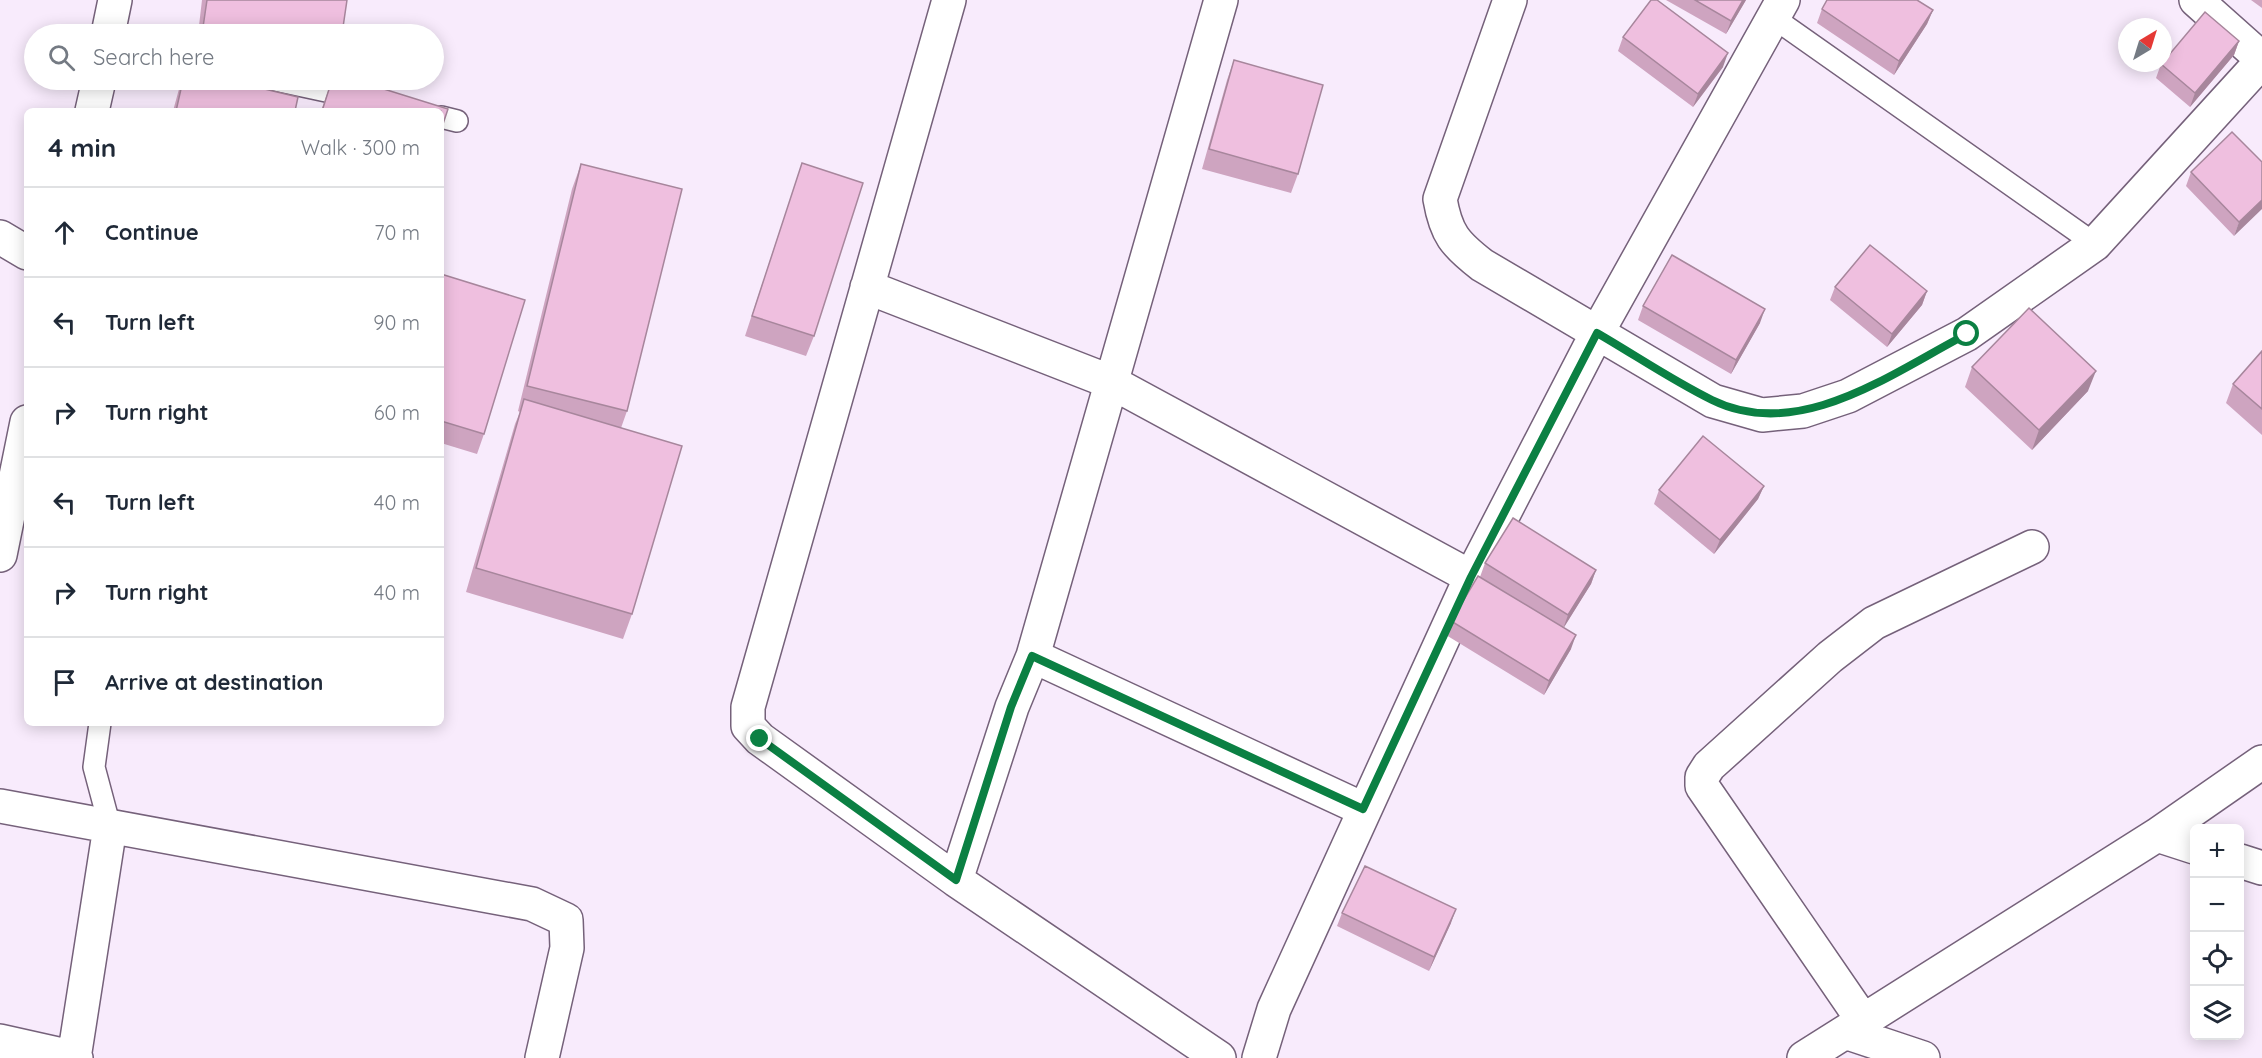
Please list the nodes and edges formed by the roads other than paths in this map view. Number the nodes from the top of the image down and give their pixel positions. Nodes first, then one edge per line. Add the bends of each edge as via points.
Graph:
1 (115, 0) edge
2 (949, 0) edge
3 (1221, 0) edge
4 (1510, 0) edge
5 (2196, 0) edge
6 (1779, 9) edge
7 (110, 24) edge
8 (2262, 60) edge
9 (97, 90) edge
10 (321, 90) edge
11 (380, 103) edge
12 (93, 108) edge
13 (0, 237) edge
14 (2095, 244) junction
15 (24, 251) edge
16 (867, 287) junction
17 (1597, 333) junction
18 (1111, 382) junction
19 (24, 452) edge
20 (22, 472) edge
21 (2032, 547) dead end
22 (0, 555) edge
23 (1471, 577) junction
24 (1032, 656) junction
25 (100, 726) edge
26 (2262, 762) edge
27 (0, 806) edge
28 (1363, 809) junction
29 (110, 827) junction
30 (2157, 835) junction
31 (2190, 846) edge
32 (2244, 862) edge
33 (2262, 868) edge
34 (956, 880) junction
35 (1856, 1028) junction
36 (0, 1041) edge
37 (75, 1058) edge
38 (542, 1058) edge
39 (1219, 1058) edge
40 (1259, 1058) edge
41 (1804, 1058) edge
42 (1923, 1058) edge

1 - 7 street
2 - 16 street
3 - 18 street
4 - 17 street via 1440,199 1445,224 1458,247 1482,265
5 - 8 street
6 - 14 lane
6 - 17 street
8 - 14 street
9 - 12 street
10 - 11 lane
13 - 15 street
14 - 17 street via 1967,334 1848,396 1803,411 1762,415 1713,401
16 - 18 street
16 - 34 street via 747,707 748,726 760,739
17 - 23 street
18 - 23 street
18 - 24 street
19 - 20 street
20 - 22 street
21 - 35 street via 1874,623 1830,657 1709,766 1702,777 1702,786
23 - 28 street
24 - 28 street
24 - 34 street via 1011,707
25 - 29 lane via 94,767
26 - 30 street
27 - 29 street
28 - 40 street via 1274,1009
29 - 37 street
29 - 38 street via 532,904 566,920 567,948
30 - 31 street
30 - 35 street
32 - 33 street
34 - 39 street
35 - 41 street
35 - 42 street
36 - 37 street

